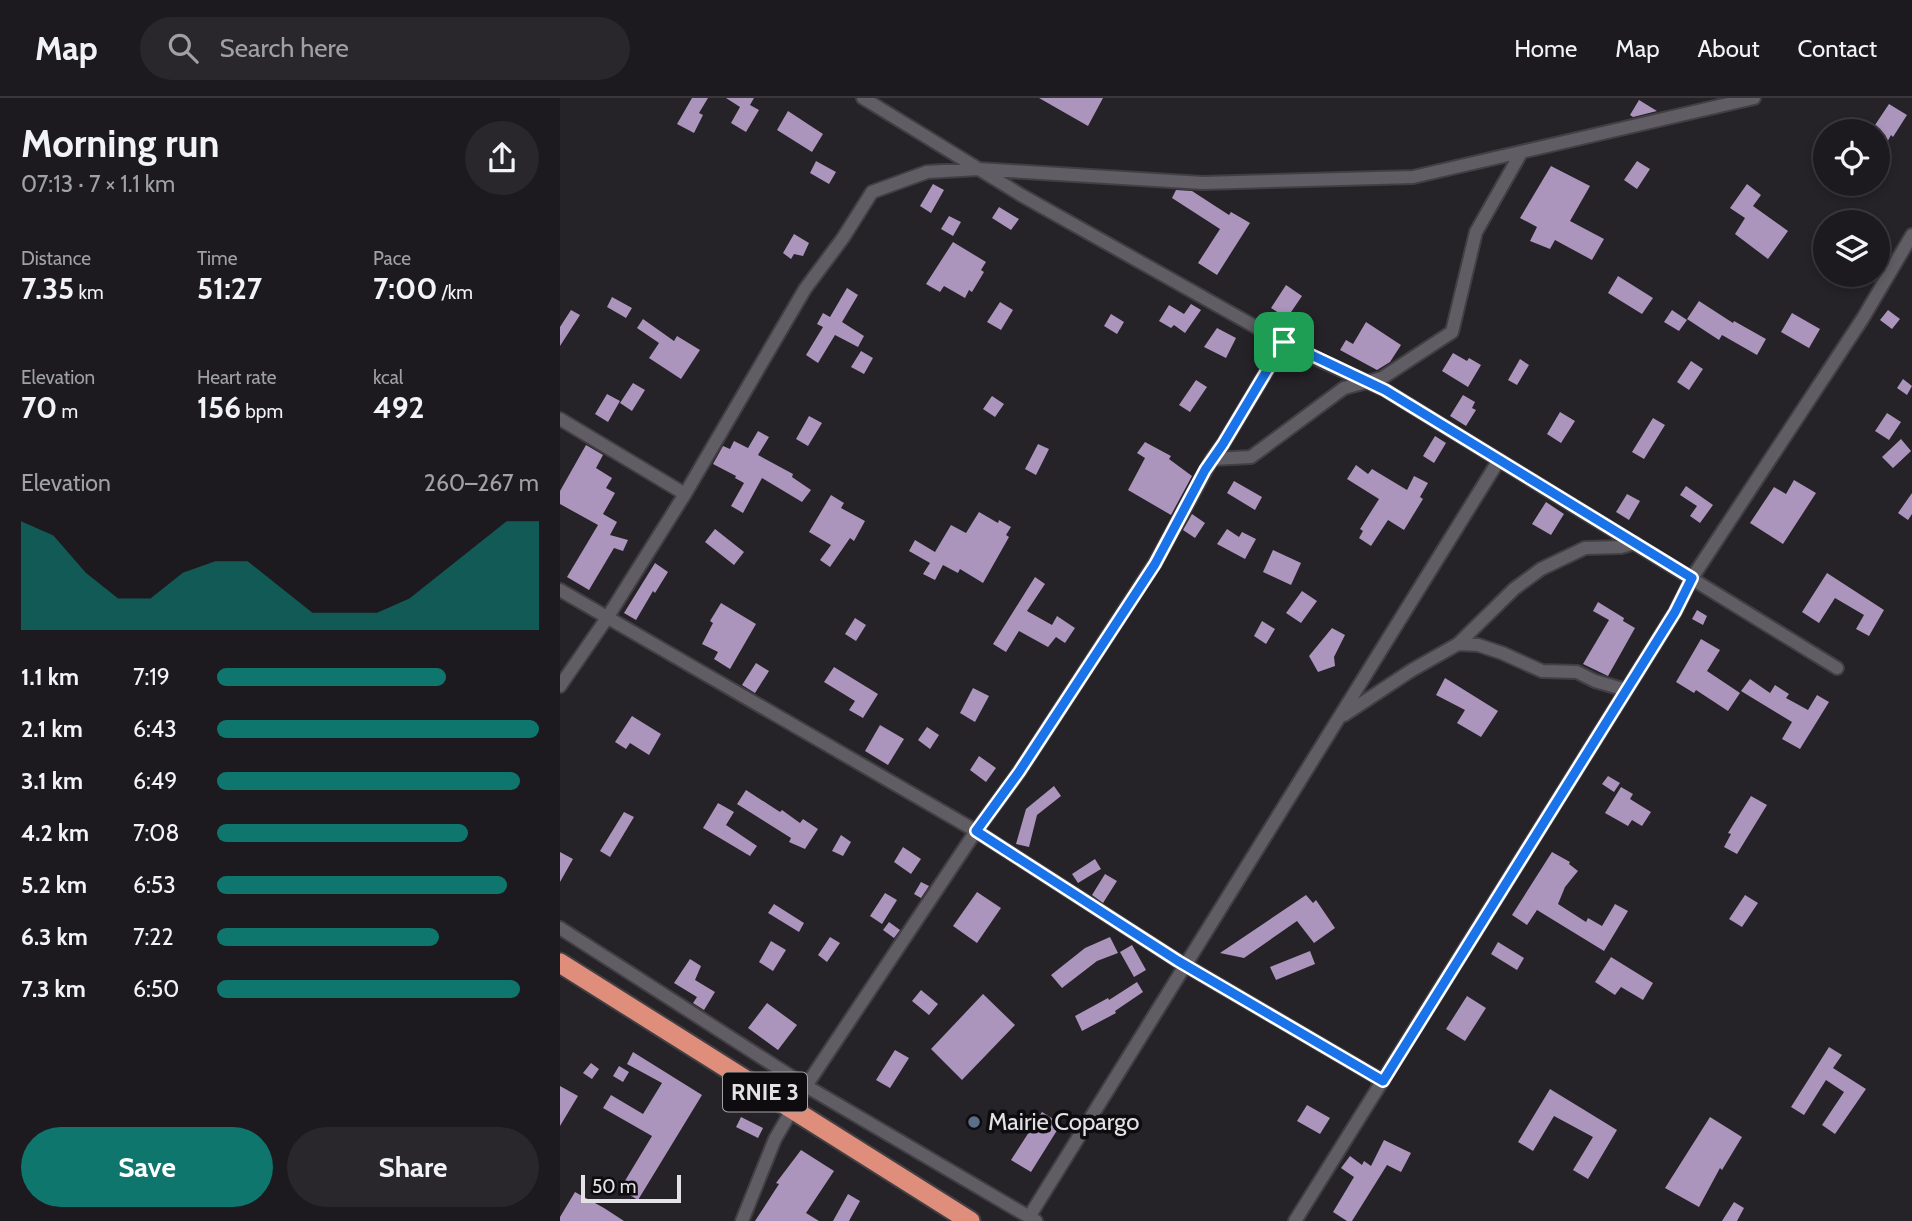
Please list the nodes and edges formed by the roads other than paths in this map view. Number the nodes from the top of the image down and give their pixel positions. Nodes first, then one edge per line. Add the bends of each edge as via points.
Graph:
1 (863, 98) edge
2 (1754, 98) edge
3 (1521, 153) junction
4 (978, 169) junction
5 (1912, 235) edge
6 (1284, 342) junction
7 (1365, 381) junction
8 (560, 419) edge
9 (1212, 459) junction
10 (1499, 460) junction
11 (685, 494) junction
12 (1634, 543) junction
13 (1692, 578) junction
14 (560, 590) edge
15 (607, 618) junction
16 (1458, 644) junction
17 (1837, 668) dead end
18 (560, 686) edge
19 (1626, 690) junction
20 (1338, 720) junction
21 (976, 831) junction
22 (560, 928) edge
23 (560, 963) edge
24 (1185, 965) junction
25 (1383, 1081) junction
26 (806, 1086) junction
27 (792, 1109) junction
28 (1033, 1219) edge
29 (742, 1221) edge
30 (970, 1221) edge
31 (1296, 1221) edge

1 - 4 street
2 - 3 street
3 - 4 street via 1413,177 1203,183
3 - 7 street via 1476,232 1452,332 1382,378
4 - 6 street
4 - 11 street via 927,172 872,192 805,289
5 - 13 street via 1863,318
6 - 7 street
6 - 9 street
7 - 9 street via 1344,387 1251,457
7 - 10 street
8 - 11 street
9 - 21 street via 1155,564
10 - 12 street
10 - 20 street
11 - 15 street
12 - 13 street
12 - 16 street via 1586,548 1541,569
13 - 17 street
13 - 19 street
14 - 15 street
15 - 18 street
15 - 21 street
16 - 19 street via 1478,645 1542,671 1577,672
16 - 20 street
19 - 25 street
20 - 24 street
21 - 24 street
21 - 26 street
22 - 26 street
23 - 27 highway, RNIE 3
24 - 25 street
24 - 28 street
25 - 31 street
26 - 27 street
26 - 28 street
27 - 29 street
27 - 30 highway, RNIE 3

